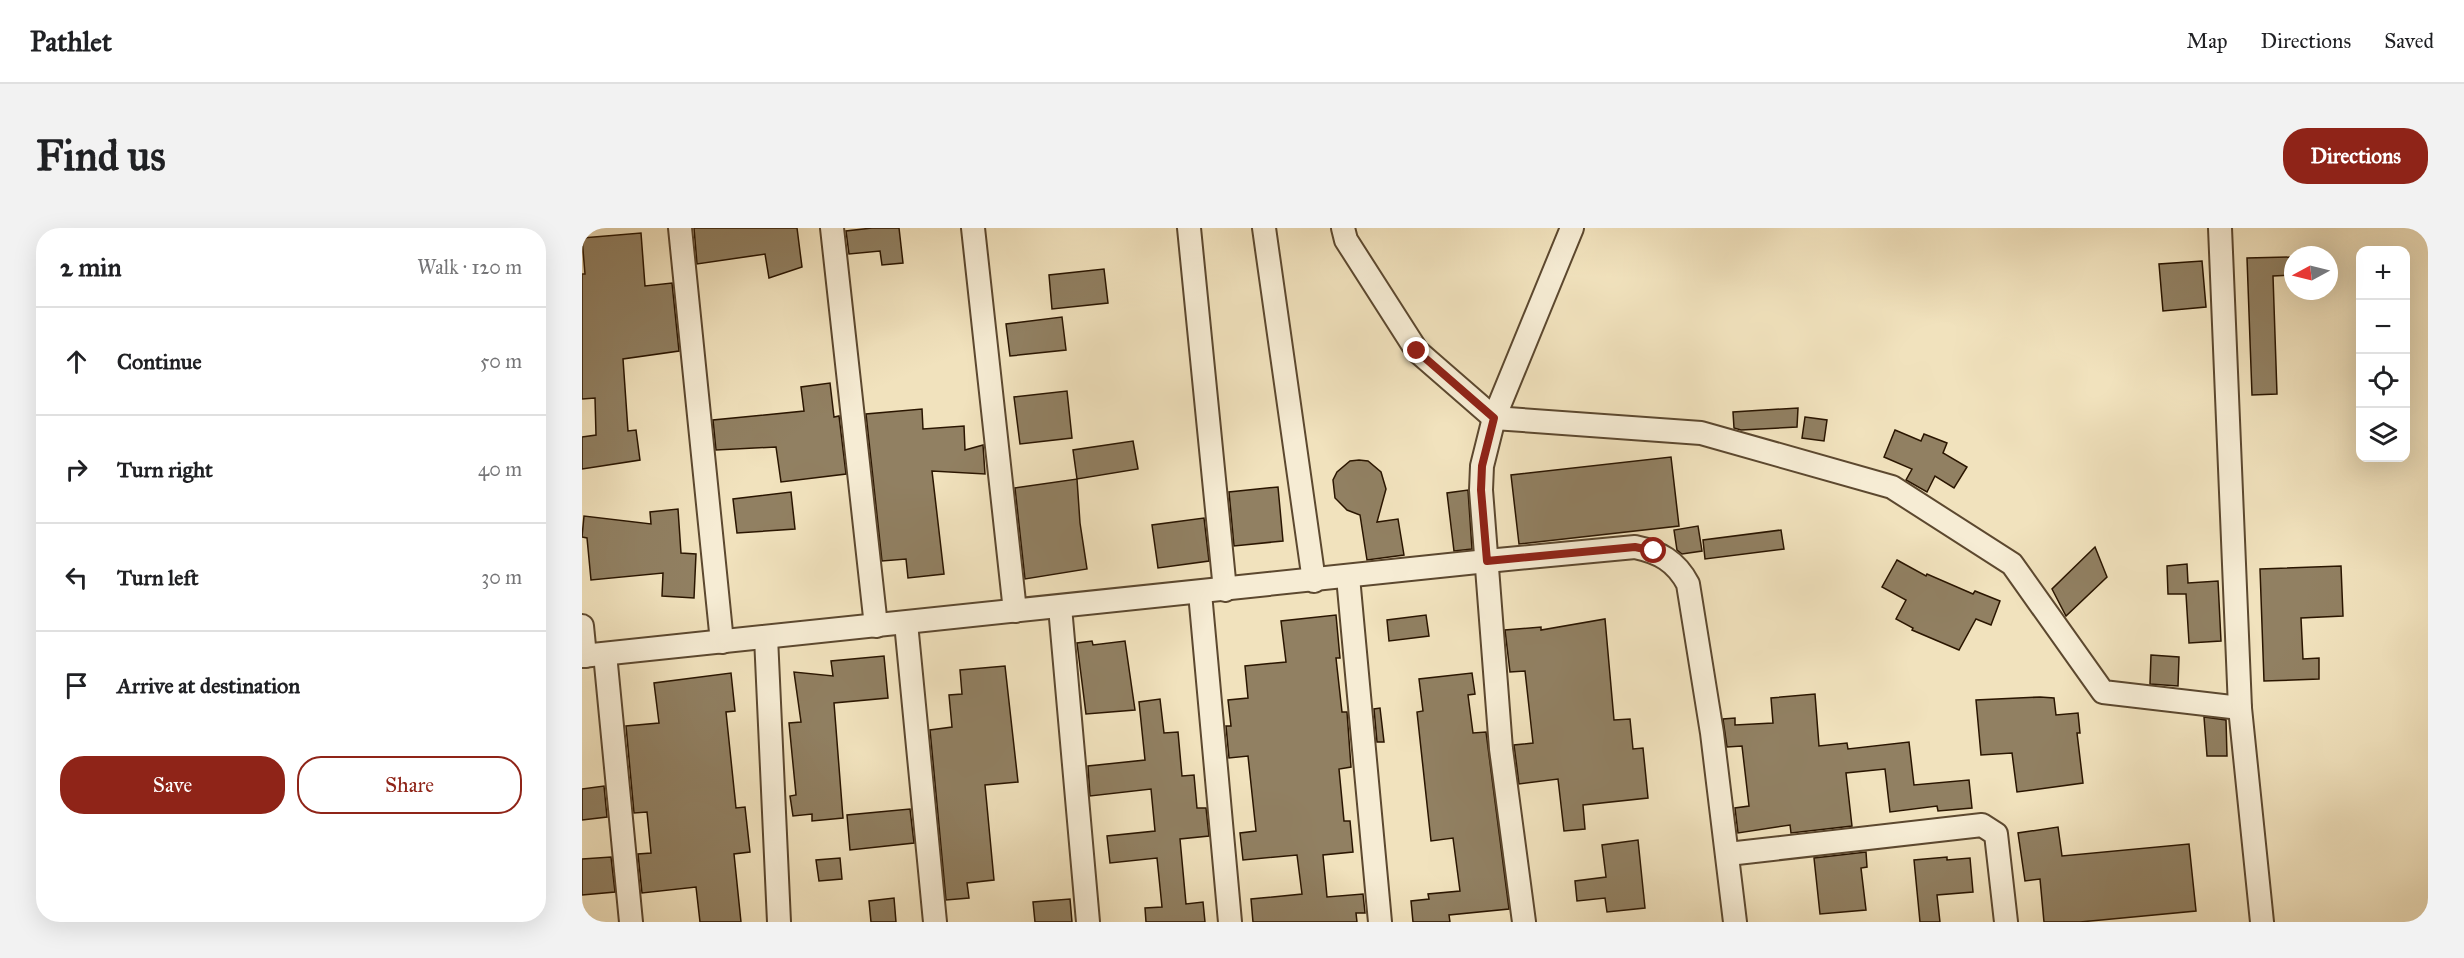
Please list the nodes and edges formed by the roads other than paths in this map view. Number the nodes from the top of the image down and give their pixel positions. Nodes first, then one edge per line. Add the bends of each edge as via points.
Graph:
1 (680, 228) edge
2 (832, 228) edge
3 (973, 228) edge
4 (1189, 228) edge
5 (1264, 228) edge
6 (1343, 228) edge
7 (1572, 228) edge
8 (2220, 228) edge
9 (1494, 418) junction
10 (1487, 561) junction
11 (1348, 577) junction
12 (1314, 581) junction
13 (1225, 590) junction
14 (1200, 592) junction
15 (1060, 607) junction
16 (1015, 611) junction
17 (906, 622) junction
18 (582, 626) edge
19 (876, 626) junction
20 (766, 637) junction
21 (722, 642) junction
22 (590, 655) edge
23 (2240, 708) junction
24 (1728, 854) junction
25 (631, 922) edge
26 (779, 922) edge
27 (935, 922) edge
28 (1088, 922) edge
29 (1230, 922) edge
30 (1380, 922) edge
31 (1524, 922) edge
32 (1736, 922) edge
33 (2006, 922) edge
34 (2262, 922) edge

1 - 21 street
2 - 19 street
3 - 16 street
4 - 13 street
5 - 12 street
6 - 9 street via 1346,240 1417,351
7 - 9 street
8 - 23 street
9 - 10 street via 1482,466
9 - 23 street via 1701,433 1892,487 2012,564 2103,692
10 - 11 street
10 - 24 street via 1635,547 1654,551 1681,571 1688,584
10 - 31 street via 1501,749
11 - 12 street
11 - 30 street
12 - 13 street
13 - 14 street
14 - 15 street
14 - 29 street
15 - 16 street
15 - 28 street
16 - 17 street
17 - 19 street
17 - 27 street
18 - 22 street
19 - 20 street
20 - 21 street
20 - 26 street
21 - 22 street
22 - 25 street
23 - 34 street
24 - 32 street
24 - 33 street via 1982,825 1996,834

